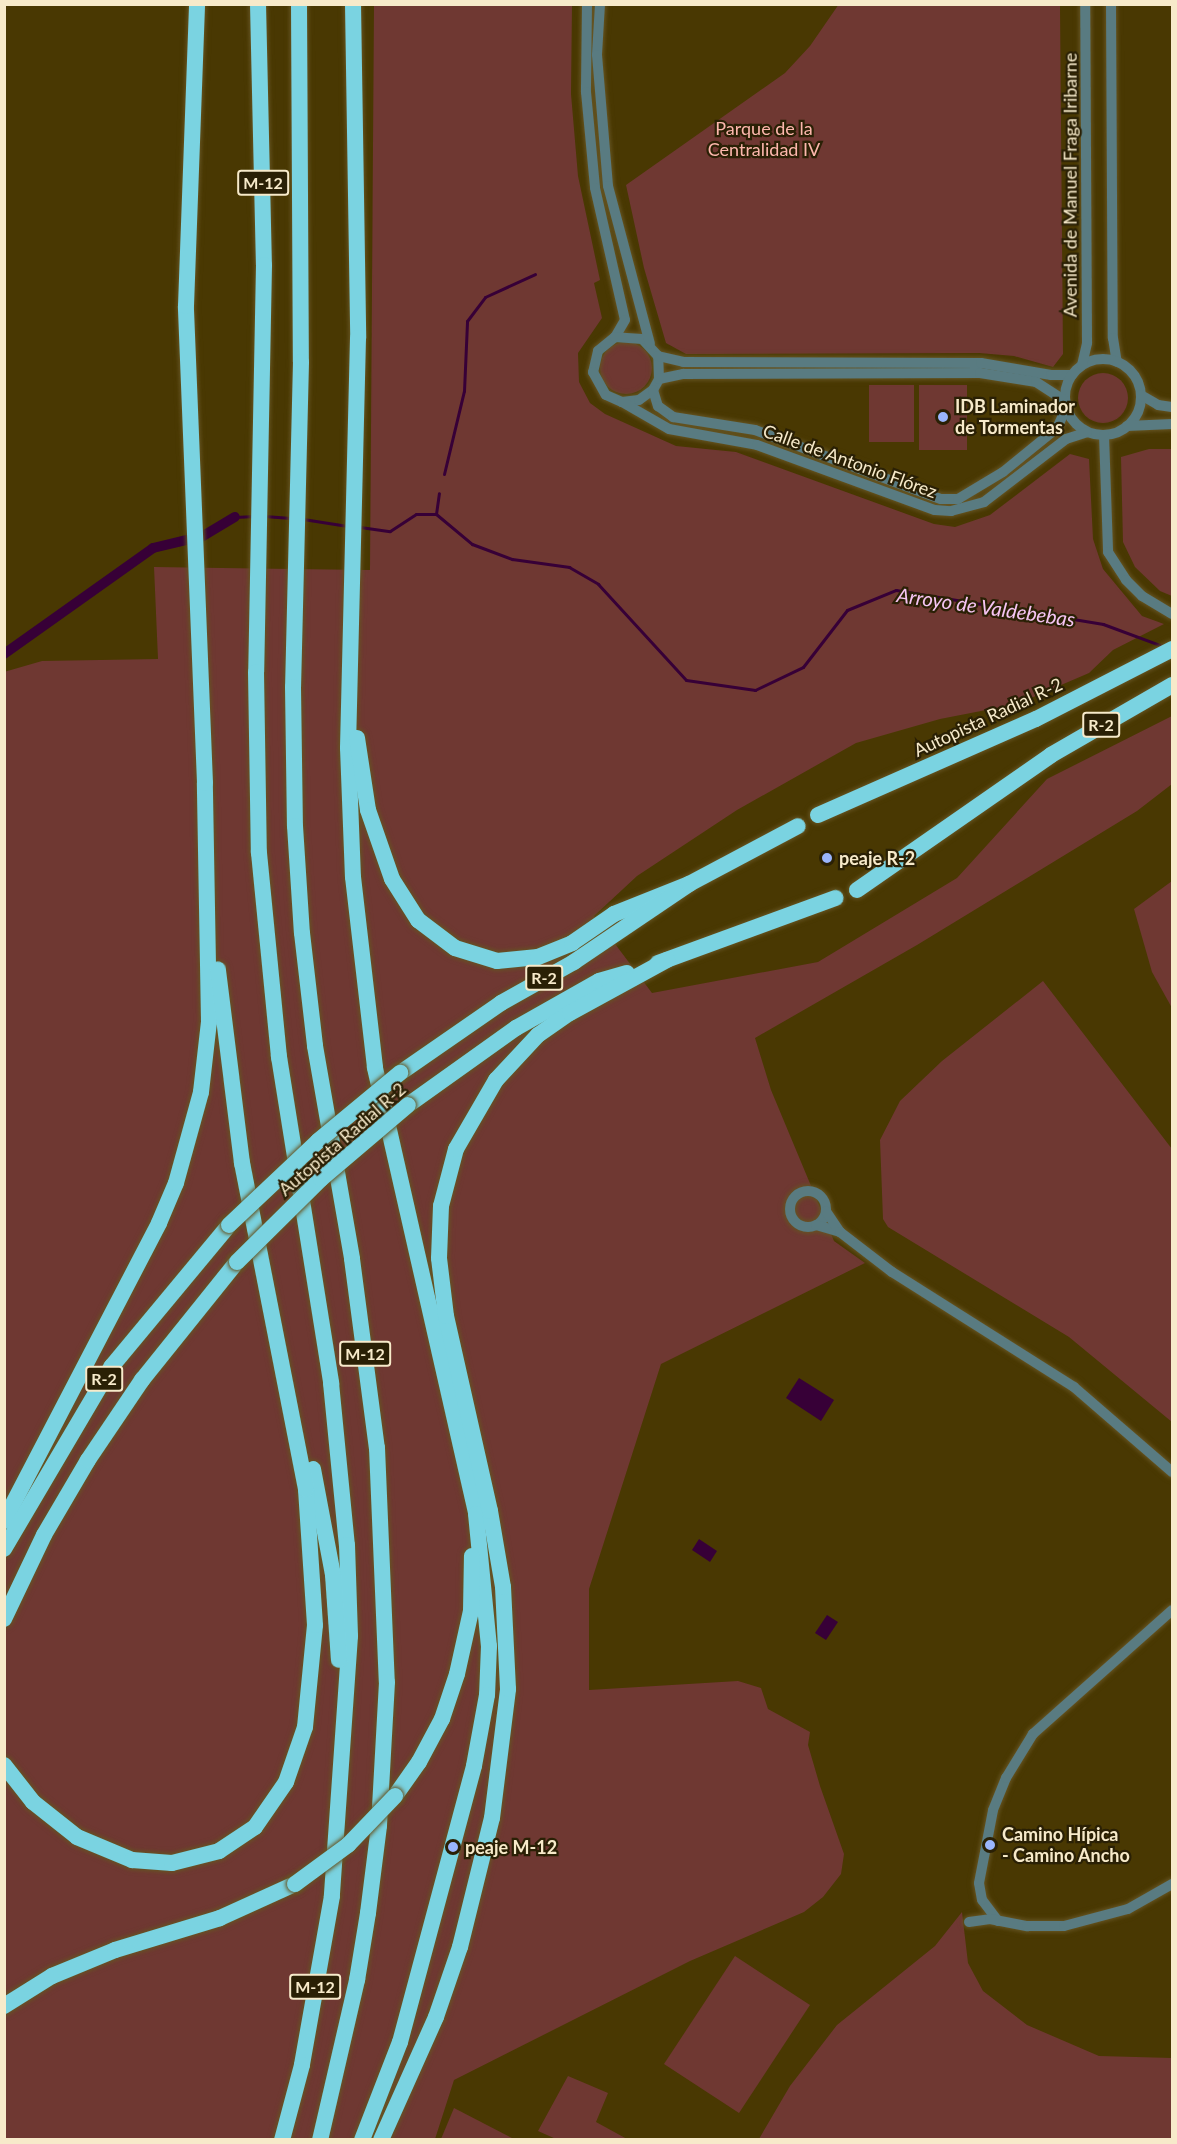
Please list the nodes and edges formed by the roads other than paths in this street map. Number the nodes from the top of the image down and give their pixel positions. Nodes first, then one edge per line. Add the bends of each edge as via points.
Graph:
1 (197, 4) edge
2 (258, 4) edge
3 (299, 4) edge
4 (354, 4) edge
5 (587, 4) edge
6 (600, 4) edge
7 (1085, 4) edge
8 (1110, 4) edge
9 (615, 337) junction
10 (650, 344) junction
11 (658, 356) junction
12 (1117, 362) junction
13 (1082, 365) junction
14 (1072, 375) junction
15 (659, 379) junction
16 (653, 390) junction
17 (1140, 395) junction
18 (622, 402) junction
19 (1065, 405) junction
20 (1173, 407) edge
21 (1173, 424) edge
22 (1127, 426) junction
23 (1087, 432) junction
24 (1104, 435) junction
25 (1173, 614) edge
26 (1173, 649) edge
27 (351, 662) junction
28 (1173, 685) edge
29 (205, 783) junction
30 (818, 815) dead end
31 (798, 826) dead end
32 (689, 884) junction
33 (857, 890) dead end
34 (836, 898) dead end
35 (667, 960) junction
36 (826, 1211) junction
37 (816, 1225) junction
38 (840, 1232) junction
39 (266, 1275) junction
40 (455, 1428) junction
41 (1173, 1472) edge
42 (4, 1521) edge
43 (4, 1549) edge
44 (20, 1585) junction
45 (1173, 1610) edge
46 (4, 1619) edge
47 (4, 1633) edge
48 (4, 1765) edge
49 (338, 1832) junction
50 (1173, 1884) edge
51 (982, 1900) junction
52 (998, 1921) junction
53 (4, 2006) edge
54 (282, 2139) edge
55 (320, 2139) edge
56 (362, 2139) edge
57 (381, 2139) edge

1 - 29 highway via 186,306
2 - 49 highway, M-12 via 263,362 256,758 265,945 331,1383 347,1545 348,1707
3 - 55 highway, M-12 via 301,362 295,826 302,933 377,1448 387,1682 379,1826 368,1913 357,1980
4 - 27 highway via 357,464
5 - 9 street via 586,92 594,178 625,320
6 - 10 street via 597,55 608,186
7 - 13 street, Avenida de Manuel Fraga Iribarne via 1087,343
8 - 12 street via 1113,339
9 - 10 street via 633,336
9 - 18 street via 598,351 593,372 606,395
10 - 11 street
11 - 14 street via 683,362 981,363
11 - 15 street
12 - 13 street via 1105,359
12 - 17 street via 1134,375
13 - 14 street
14 - 19 street
15 - 16 street
15 - 19 street via 683,374 980,373 1036,382
16 - 18 street via 639,400
16 - 19 street, Calle de Antonio Flórez via 658,406 673,417 755,430 941,499 958,499 1003,472 1057,428
17 - 20 street via 1158,405
17 - 22 street via 1136,414
18 - 23 street, Calle de Antonio Flórez via 669,429 750,442 935,510 951,511 984,502 1066,439
19 - 23 street via 1078,426
21 - 22 street
22 - 24 street
23 - 24 street
24 - 25 street via 1108,552 1142,596
26 - 30 highway, Autopista Radial R-2 / R-2 via 1036,719
27 - 32 highway via 360,760 374,829 399,891 434,936 487,959 530,959 572,944 614,914
27 - 40 highway via 349,809 366,1012 392,1152
28 - 33 highway, R-2 via 1051,755
29 - 39 highway via 223,1024 242,1163
29 - 42 highway via 208,1022 201,1092 190,1137 159,1223
31 - 32 highway, Autopista Radial R-2 / R-2
32 - 43 highway, Autopista Radial R-2 / R-2, bridge via 574,962 501,1003 400,1073 229,1225 112,1366
34 - 35 highway, Autopista Radial R-2 / R-2
35 - 44 highway, Autopista Radial R-2 / R-2, bridge via 599,981 516,1028 408,1105 321,1179 237,1262 141,1380 88,1460
35 - 57 highway via 538,1035 496,1080 456,1149 441,1206 439,1258 446,1316 494,1532 503,1587 508,1689 492,1818 460,1947 436,2017
36 - 37 street
36 - 37 street via 825,1201 814,1191 804,1191 792,1199 790,1214 796,1223
36 - 38 street
37 - 38 street
38 - 41 street via 892,1272 1074,1387
39 - 48 highway via 301,1456 314,1578 310,1700 300,1748 286,1782 255,1827 219,1851 189,1860 146,1862 113,1854 61,1826 33,1802
39 - 49 highway via 300,1410 333,1575 340,1708
40 - 53 highway, bridge via 472,1537 471,1611 442,1719 395,1796 348,1845 295,1884 220,1918 115,1950 52,1976
40 - 56 highway via 476,1514 486,1589 487,1695 474,1766 399,2042
44 - 46 highway, R-2
44 - 47 highway
45 - 51 street via 1032,1734 1006,1778 993,1810 979,1883
49 - 54 highway, M-12 via 332,1896 302,2065
50 - 52 street via 1128,1909 1096,1920 1036,1926
51 - 52 street
51 - 52 street via 969,1922

